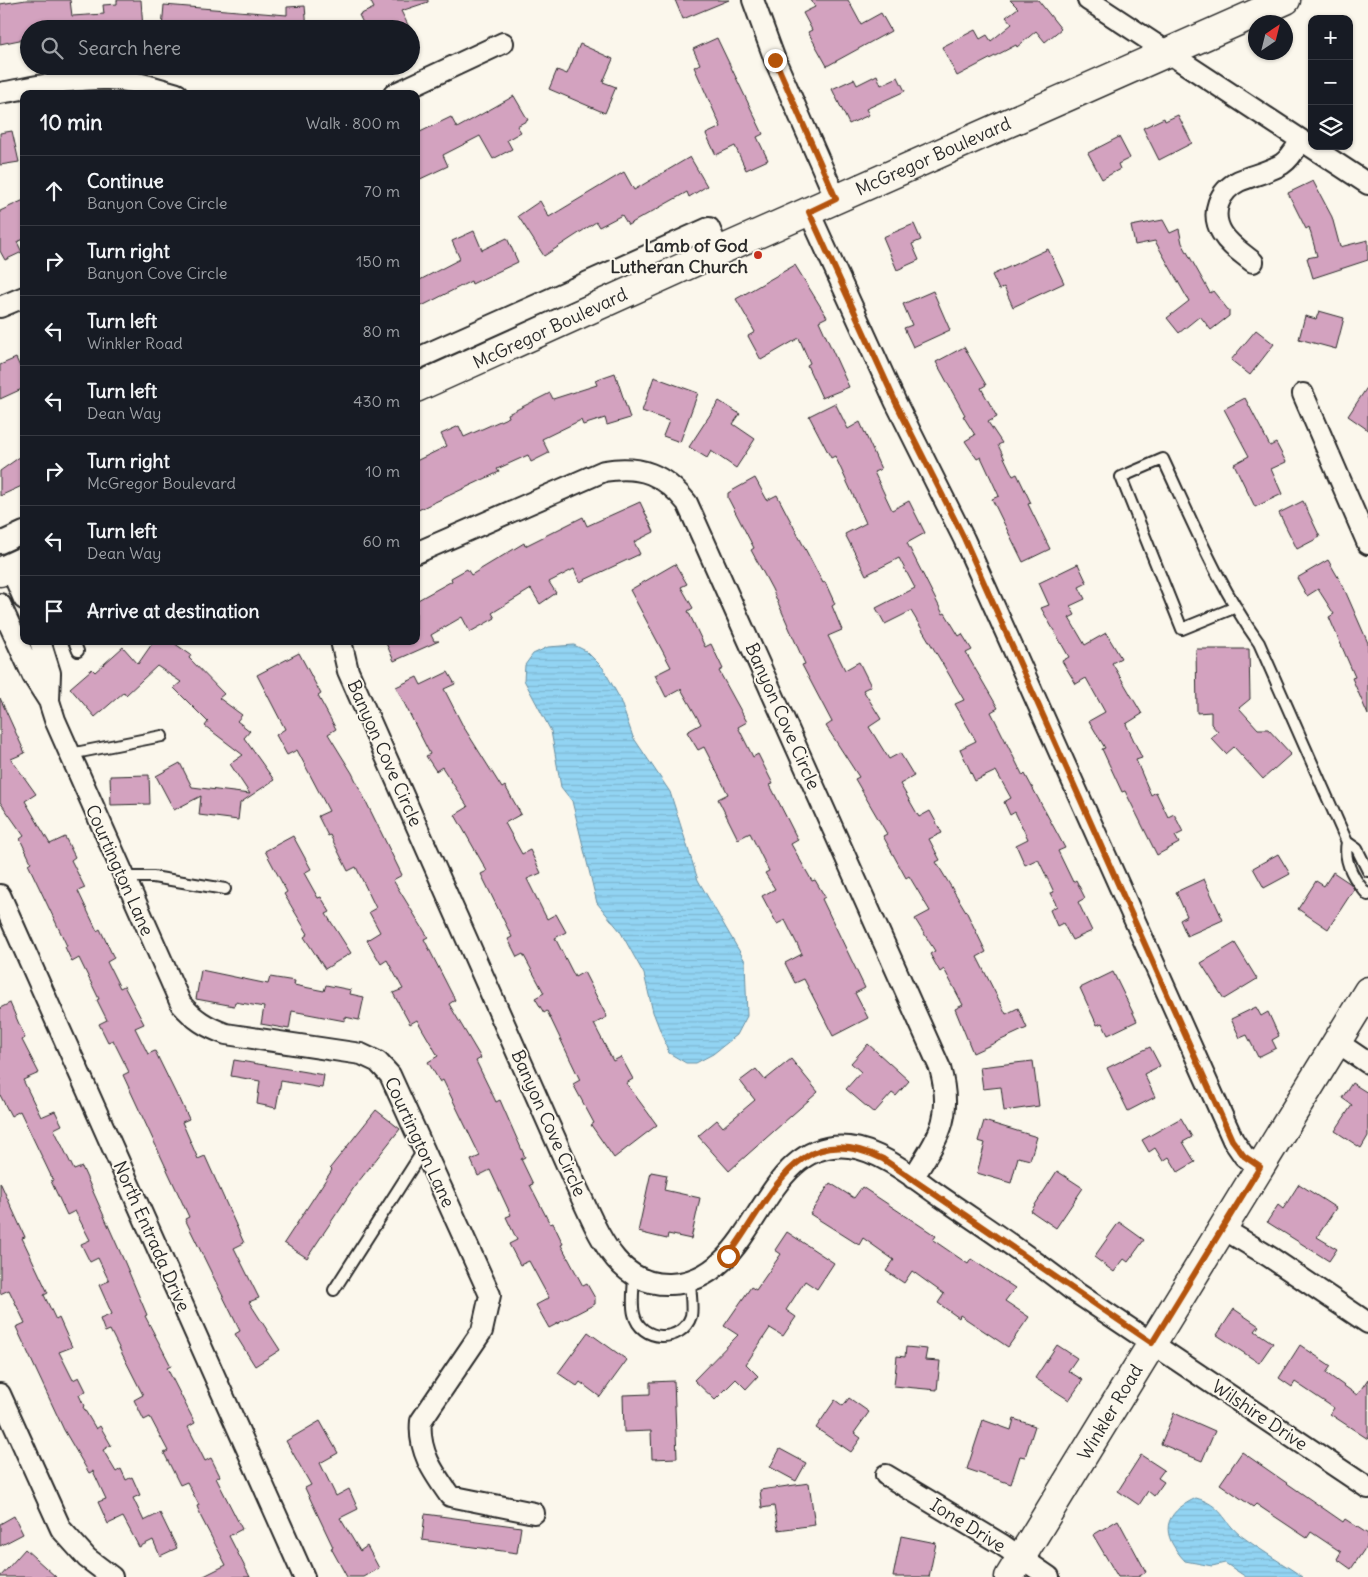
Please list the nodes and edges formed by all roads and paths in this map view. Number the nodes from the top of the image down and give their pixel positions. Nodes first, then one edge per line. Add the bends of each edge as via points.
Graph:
1 (753, 0) edge
2 (1088, 0) edge
3 (1286, 0) edge
4 (503, 43) dead end
5 (1170, 52) junction
6 (164, 90) edge
7 (403, 90) edge
8 (0, 93) edge
9 (1302, 140) junction
10 (1368, 184) edge
11 (836, 199) junction
12 (809, 212) junction
13 (719, 251) junction
14 (1253, 262) dead end
15 (20, 299) edge
16 (0, 307) edge
17 (420, 357) edge
18 (420, 386) edge
19 (1303, 394) dead end
20 (20, 539) edge
21 (1368, 541) edge
22 (420, 550) edge
23 (8, 561) edge
24 (20, 590) edge
25 (0, 604) edge
26 (1236, 607) junction
27 (41, 645) edge
28 (341, 645) edge
29 (49, 701) junction
30 (162, 736) dead end
31 (70, 754) junction
32 (1347, 842) junction
33 (1368, 871) edge
34 (123, 877) junction
35 (225, 889) dead end
36 (0, 895) edge
37 (1368, 895) edge
38 (1368, 991) edge
39 (1337, 1042) junction
40 (1368, 1063) edge
41 (425, 1148) junction
42 (1260, 1167) junction
43 (913, 1178) junction
44 (1222, 1228) junction
45 (634, 1275) junction
46 (690, 1281) junction
47 (334, 1290) dead end
48 (1368, 1323) edge
49 (1152, 1343) junction
50 (0, 1394) edge
51 (886, 1475) dead end
52 (1368, 1488) edge
53 (534, 1513) dead end
54 (1015, 1568) edge
55 (112, 1577) edge
56 (304, 1577) edge
57 (1049, 1577) edge

1 - 11 street via 775,60
2 - 5 street
3 - 5 main road, McGregor Boulevard
4 - 7 street
5 - 9 street
5 - 11 main road, McGregor Boulevard
6 - 8 street via 108,79
9 - 10 street
9 - 14 street via 1282,163 1239,181 1220,200 1216,215 1222,233
11 - 12 main road, McGregor Boulevard
12 - 13 main road, McGregor Boulevard
12 - 42 street via 896,403 964,538 1232,1140 1244,1156
13 - 17 street via 709,228
13 - 18 main road, McGregor Boulevard
15 - 16 street
19 - 21 street
20 - 23 street
22 - 43 street, Banyon Cove Circle via 604,471 622,468 641,470 675,488 687,503 940,1068 947,1104 944,1122 937,1140
23 - 24 street
25 - 29 street, Courtington Lane via 33,676
26 - 26 lane via 1163,458 1121,477 1182,629
26 - 32 lane via 1259,643
27 - 29 street, Courtington Lane via 50,673
28 - 45 street, Banyon Cove Circle via 348,671 577,1188 613,1259
29 - 31 street, Courtington Lane
30 - 31 lane
31 - 34 street, Courtington Lane
32 - 33 lane via 1357,849
32 - 37 lane via 1345,855 1348,866
34 - 35 lane via 154,877
34 - 41 street, Courtington Lane via 171,984 193,1018 226,1034 343,1050 378,1062 400,1092
36 - 56 street, North Entrada Drive
38 - 39 main road, Winkler Road
39 - 40 street
39 - 42 main road, Winkler Road
41 - 47 lane
41 - 53 street, Courtington Lane via 490,1295 482,1331 421,1421 419,1439 450,1496
42 - 44 main road, Winkler Road
43 - 46 street, Banyon Cove Circle via 866,1150 848,1146 811,1153 794,1163 783,1176 728,1256 715,1269
43 - 49 street, Banyon Cove Circle
44 - 48 street
44 - 49 main road, Winkler Road
45 - 46 street, Banyon Cove Circle via 660,1285
45 - 46 lane via 634,1314 640,1326 656,1337 671,1337 685,1326 691,1315
49 - 52 street, Wilshire Drive
49 - 54 main road, Winkler Road
50 - 55 street via 61,1529 87,1558
51 - 54 street, Ione Drive
54 - 57 street, Ione Drive

